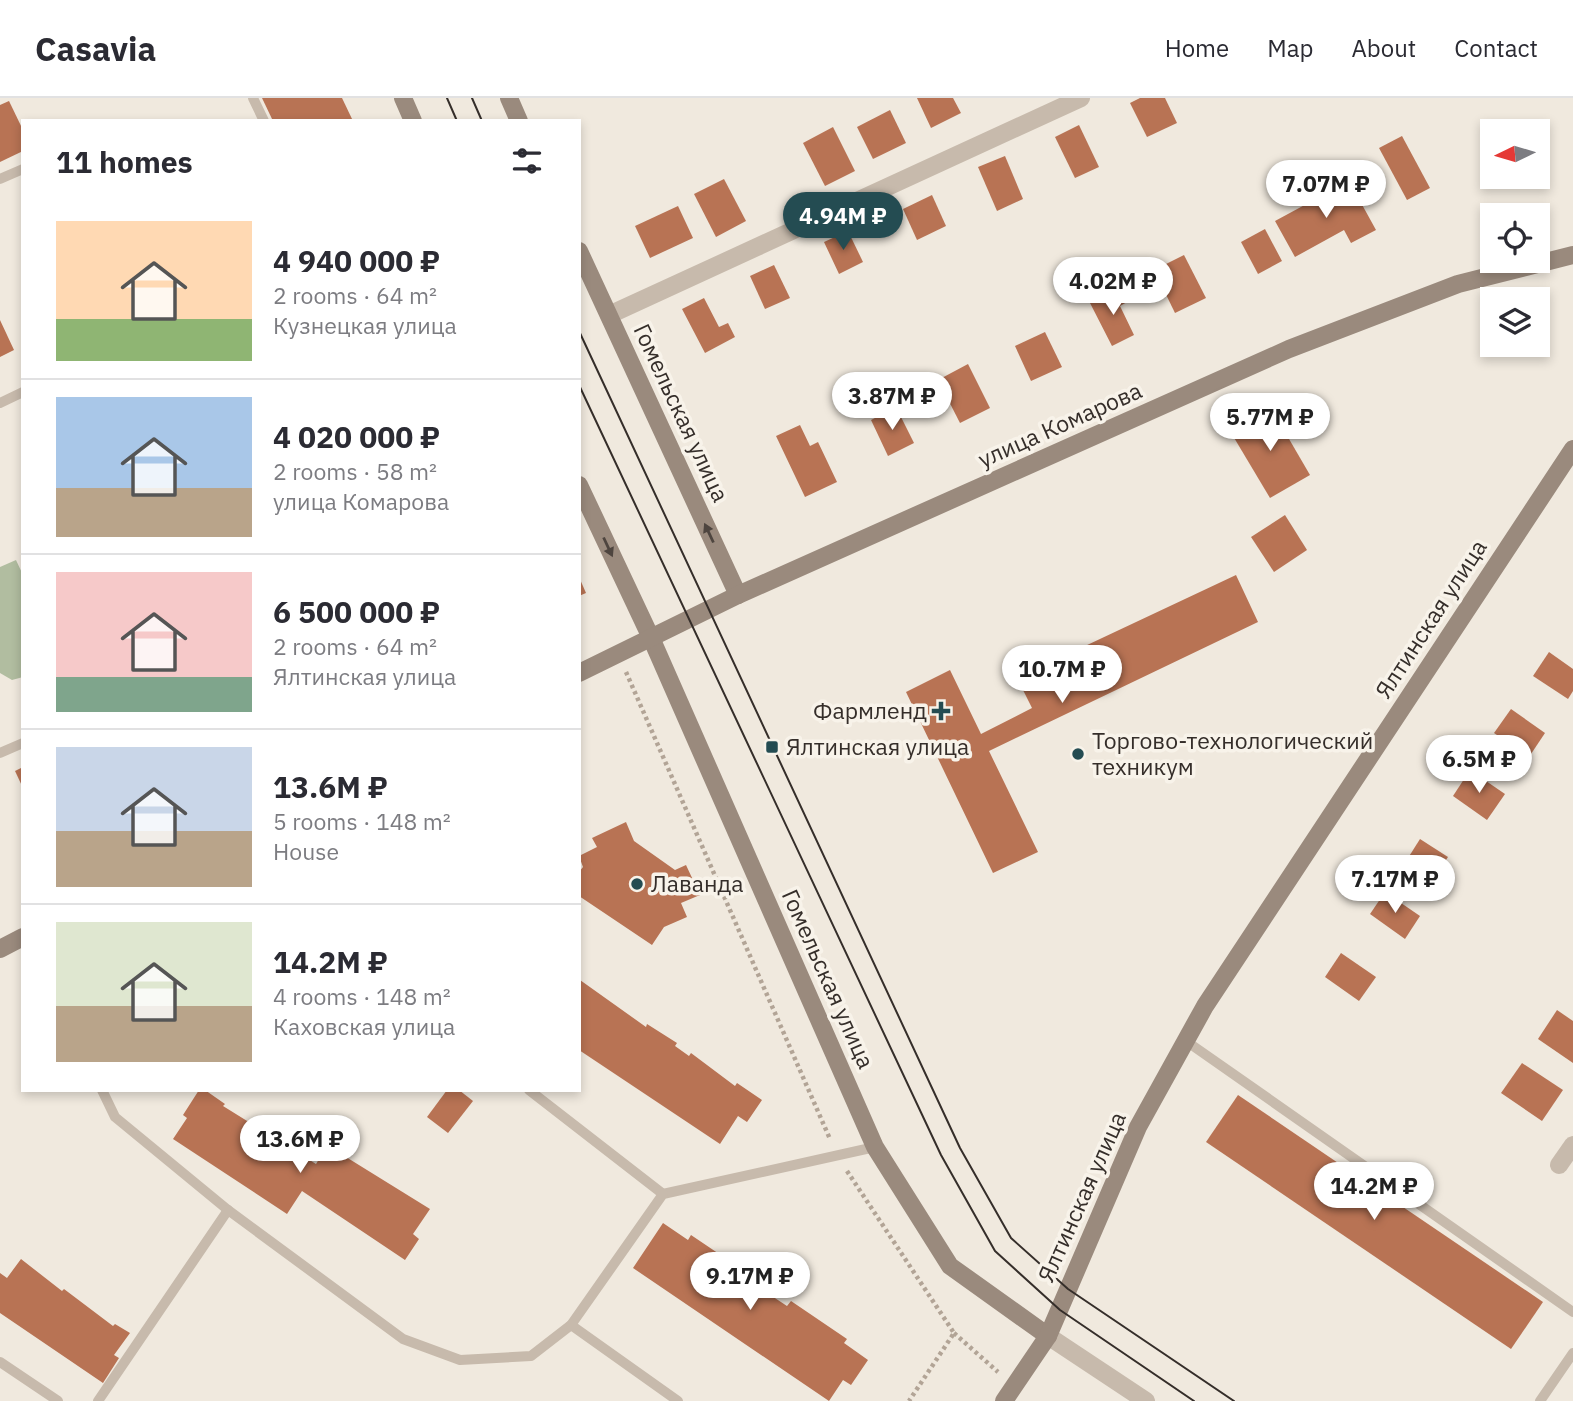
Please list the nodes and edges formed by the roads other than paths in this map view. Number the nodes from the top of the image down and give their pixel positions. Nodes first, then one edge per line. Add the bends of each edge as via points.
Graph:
1 (253, 98) edge
2 (403, 98) edge
3 (509, 98) edge
4 (1081, 98) edge
5 (263, 119) edge
6 (412, 119) edge
7 (518, 119) edge
8 (21, 170) edge
9 (0, 179) edge
10 (581, 255) edge
11 (1573, 255) edge
12 (609, 315) junction
13 (21, 393) edge
14 (0, 403) edge
15 (1573, 449) edge
16 (581, 489) edge
17 (738, 595) junction
18 (652, 640) junction
19 (581, 672) edge
20 (21, 744) edge
21 (0, 753) edge
22 (21, 938) edge
23 (0, 949) edge
24 (1186, 1041) junction
25 (103, 1092) edge
26 (531, 1092) edge
27 (1573, 1145) edge
28 (875, 1147) junction
29 (1559, 1166) dead end
30 (663, 1194) junction
31 (228, 1210) junction
32 (1573, 1312) edge
33 (571, 1325) junction
34 (1048, 1336) junction
35 (1573, 1353) edge
36 (0, 1362) edge
37 (1009, 1394) edge
38 (58, 1401) edge
39 (98, 1401) edge
40 (678, 1401) edge
41 (1146, 1401) edge
42 (1539, 1401) edge

1 - 5 lane
2 - 6 main road
3 - 7 main road
4 - 12 street
8 - 9 lane
10 - 12 main road, Гомельская улица
11 - 17 main road, улица Комарова via 1458,284 1289,349
17 -> 12 main road, Гомельская улица
13 - 14 lane
15 - 24 main road, Ялтинская улица
16 -> 18 main road, Гомельская улица
17 - 18 main road, улица Комарова
18 - 19 main road, улица Комарова
18 - 28 main road, Гомельская улица
20 - 21 lane
22 - 23 main road
24 - 32 lane
24 - 34 main road, Ялтинская улица via 1138,1127
25 - 31 lane via 115,1117
26 - 30 lane
27 - 29 street
28 - 30 lane
28 - 34 main road, Гомельская улица via 950,1266
30 - 33 lane
31 - 33 lane via 403,1339 460,1360 531,1356
31 - 39 lane
33 - 40 lane
34 - 37 main road, Ялтинская улица
34 - 41 street, Гомельская улица
35 - 42 lane
36 - 38 lane

